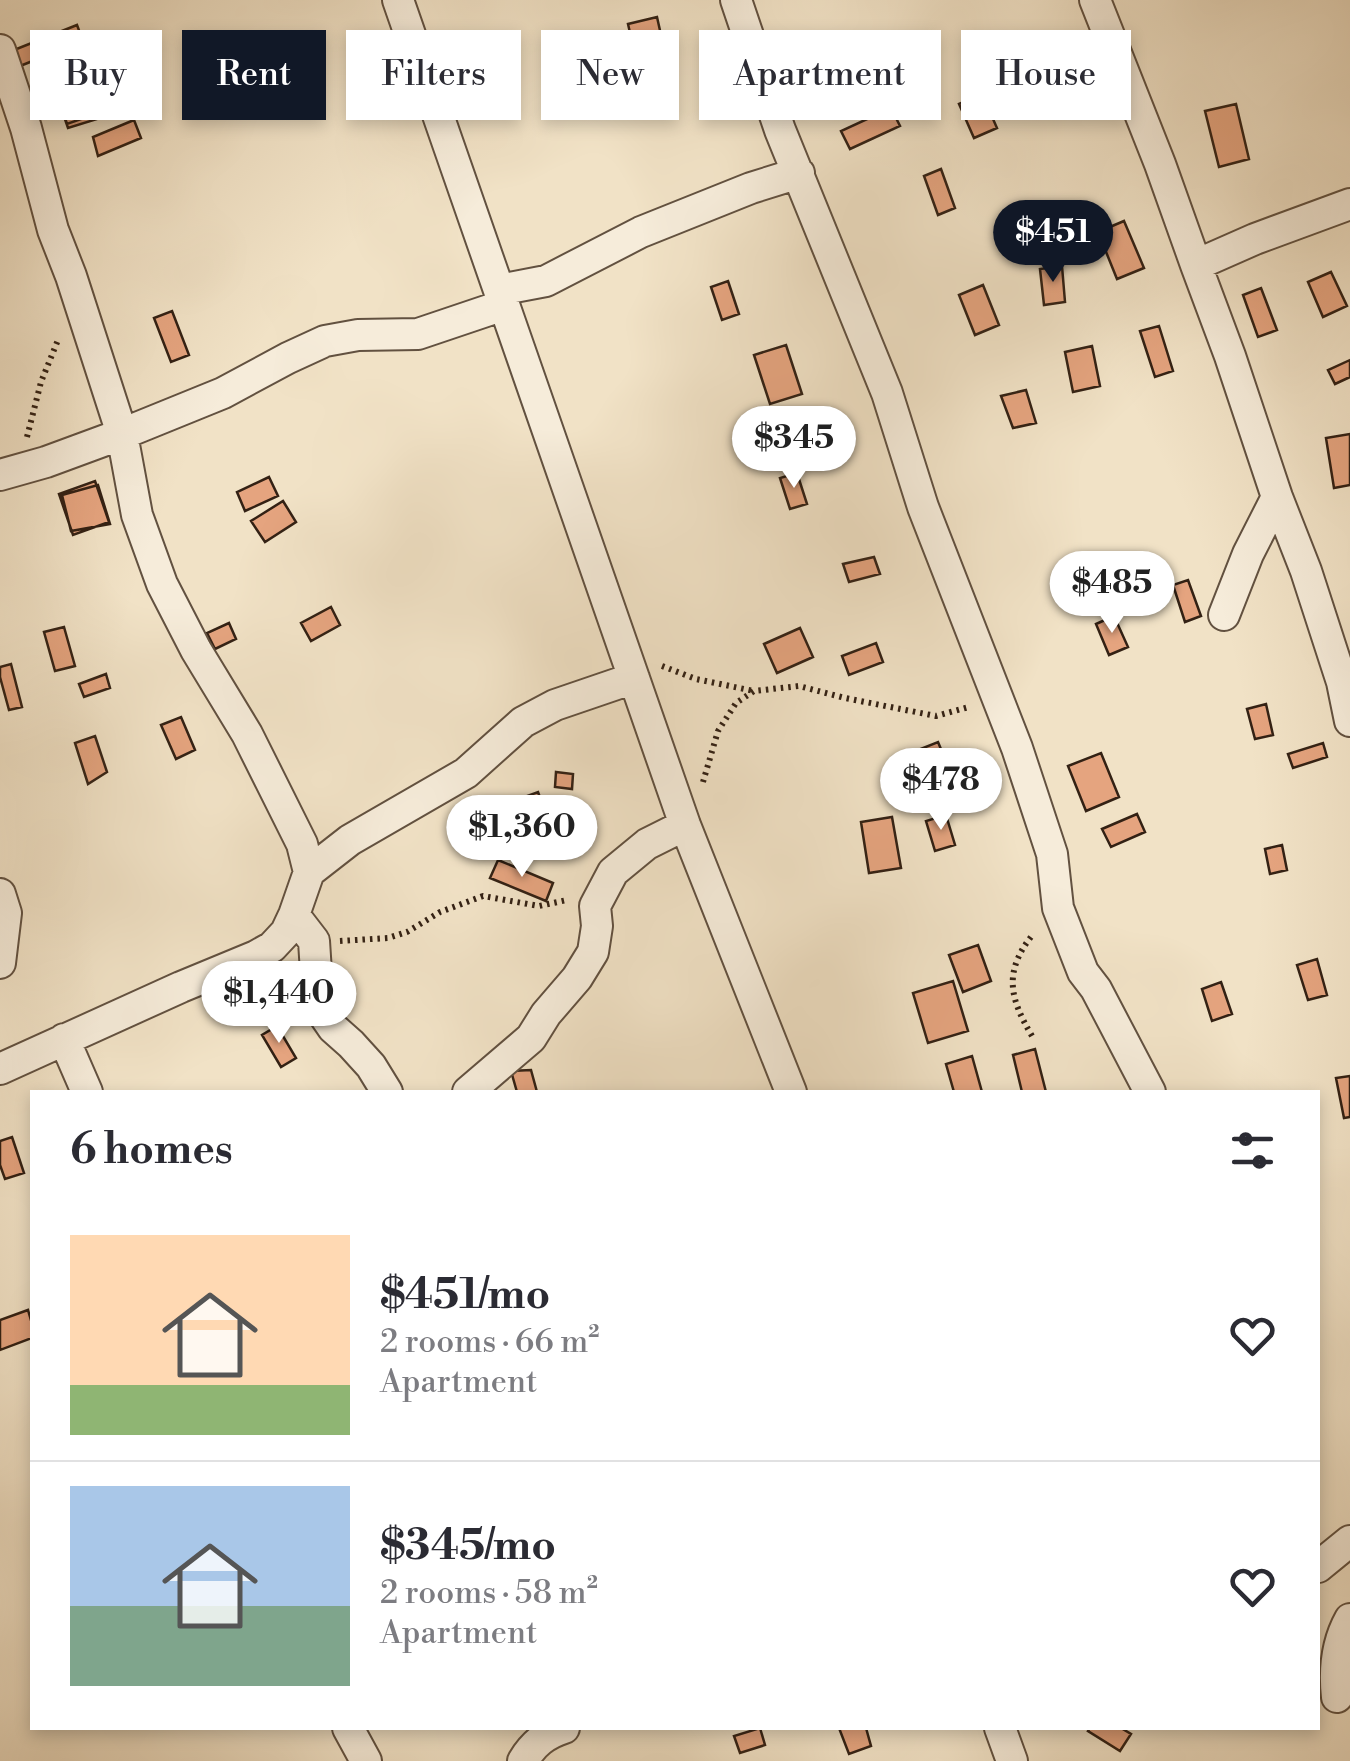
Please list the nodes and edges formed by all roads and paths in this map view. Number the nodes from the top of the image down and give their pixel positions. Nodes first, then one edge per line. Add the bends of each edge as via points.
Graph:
1 (398, 0) edge
2 (736, 0) edge
3 (1095, 0) edge
4 (0, 50) edge
5 (13, 126) edge
6 (799, 174) junction
7 (1350, 204) edge
8 (1196, 265) junction
9 (546, 280) junction
10 (502, 298) junction
11 (78, 300) junction
12 (518, 342) junction
13 (122, 434) junction
14 (11, 472) edge
15 (1277, 497) junction
16 (1224, 615) dead end
17 (630, 668) junction
18 (754, 691) junction
19 (996, 694) junction
20 (1350, 721) edge
21 (685, 825) junction
22 (308, 872) junction
23 (0, 894) edge
24 (1058, 905) junction
25 (595, 906) junction
26 (294, 915) junction
27 (314, 941) junction
28 (0, 963) edge
29 (1032, 1036) dead end
30 (64, 1039) junction
31 (0, 1069) edge
32 (86, 1090) edge
33 (387, 1090) edge
34 (470, 1090) edge
35 (790, 1090) edge
36 (1149, 1090) edge
37 (1350, 1541) edge
38 (1320, 1565) edge
39 (1350, 1619) edge
40 (1320, 1658) edge
41 (1344, 1711) edge
42 (349, 1730) edge
43 (558, 1730) edge
44 (1001, 1730) edge
45 (366, 1761) edge
46 (523, 1761) edge
47 (1012, 1761) edge

1 - 10 street
2 - 6 street
3 - 8 street
4 - 5 street
5 - 11 street
6 - 9 street via 641,232
6 - 19 street
7 - 8 street
8 - 15 street
9 - 10 street
9 - 12 street
10 - 12 street
10 - 13 street via 418,334 358,334 325,342
11 - 13 street
11 - 14 path
12 - 17 street
13 - 14 street
13 - 22 street via 137,515 162,584 247,734 302,844
15 - 16 street
15 - 20 street
17 - 18 path via 646,660
17 - 21 street
17 - 22 street via 523,722 466,773
18 - 19 path via 799,686 936,716
18 - 21 path via 736,703 718,730
19 - 24 street via 1042,818
21 - 25 street via 613,872
21 - 35 street
22 - 26 street
23 - 28 street via 6,913
24 - 29 path via 1029,939 1012,980 1017,1010
24 - 36 street via 1083,972
25 - 27 path via 575,899 539,906 482,896 388,938
25 - 34 street via 593,952 577,978 531,1038
26 - 27 street
26 - 30 street via 286,932 256,956
27 - 33 street via 322,1012
30 - 31 street
30 - 32 street
37 - 38 street
39 - 41 street via 1334,1667
40 - 41 street
42 - 45 street
43 - 46 street via 536,1742
44 - 47 street

